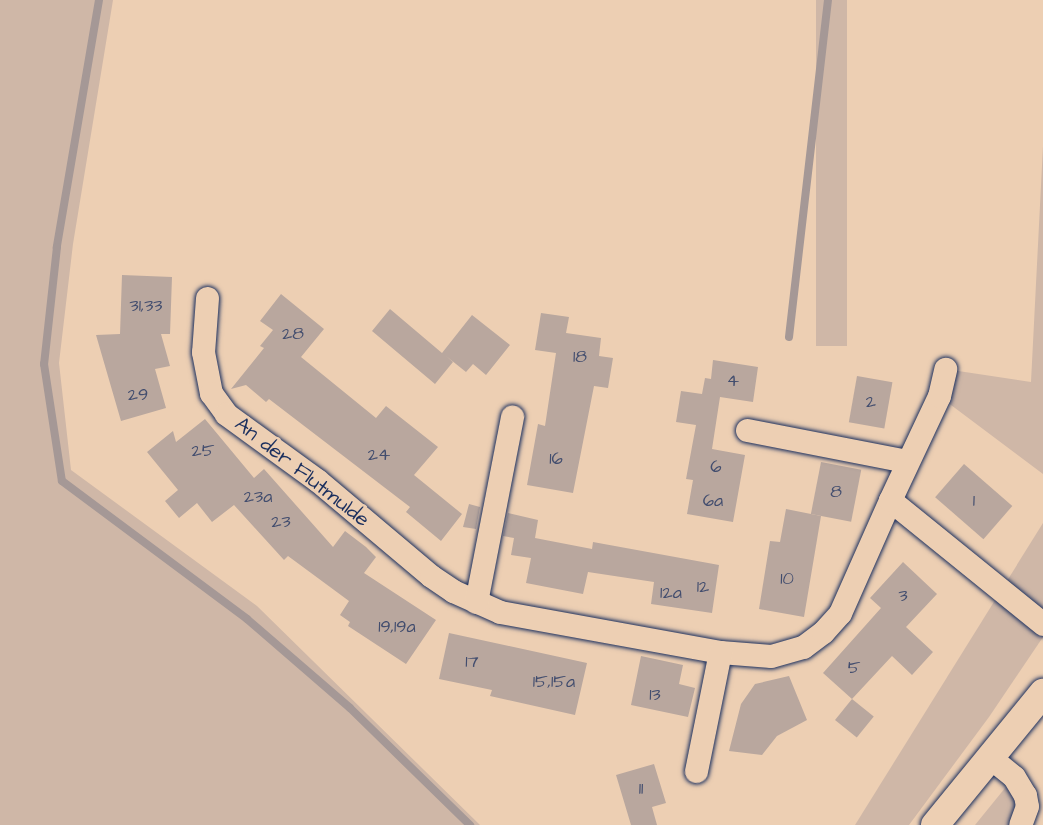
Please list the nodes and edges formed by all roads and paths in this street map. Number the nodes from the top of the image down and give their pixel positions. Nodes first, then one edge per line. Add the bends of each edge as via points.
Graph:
1 (207, 299) dead end
2 (945, 369) dead end
3 (512, 416) dead end
4 (747, 430) dead end
5 (907, 461) junction
6 (890, 500) junction
7 (476, 602) junction
8 (1043, 624) edge
9 (720, 652) junction
10 (1043, 693) edge
11 (992, 759) junction
12 (696, 771) dead end
13 (935, 825) edge
14 (1020, 825) edge

1 - 7 street, An der Flutmulde via 203,352 211,393 226,414 317,480 431,576
2 - 5 street, An der Flutmulde via 939,396
3 - 7 street
4 - 5 street
5 - 6 street, An der Flutmulde
6 - 8 street
6 - 9 street, An der Flutmulde via 840,613 823,632 803,647 771,656
7 - 9 street, An der Flutmulde via 521,618
9 - 12 street
10 - 11 street
11 - 13 street
11 - 14 street via 1014,777 1025,795 1027,806

